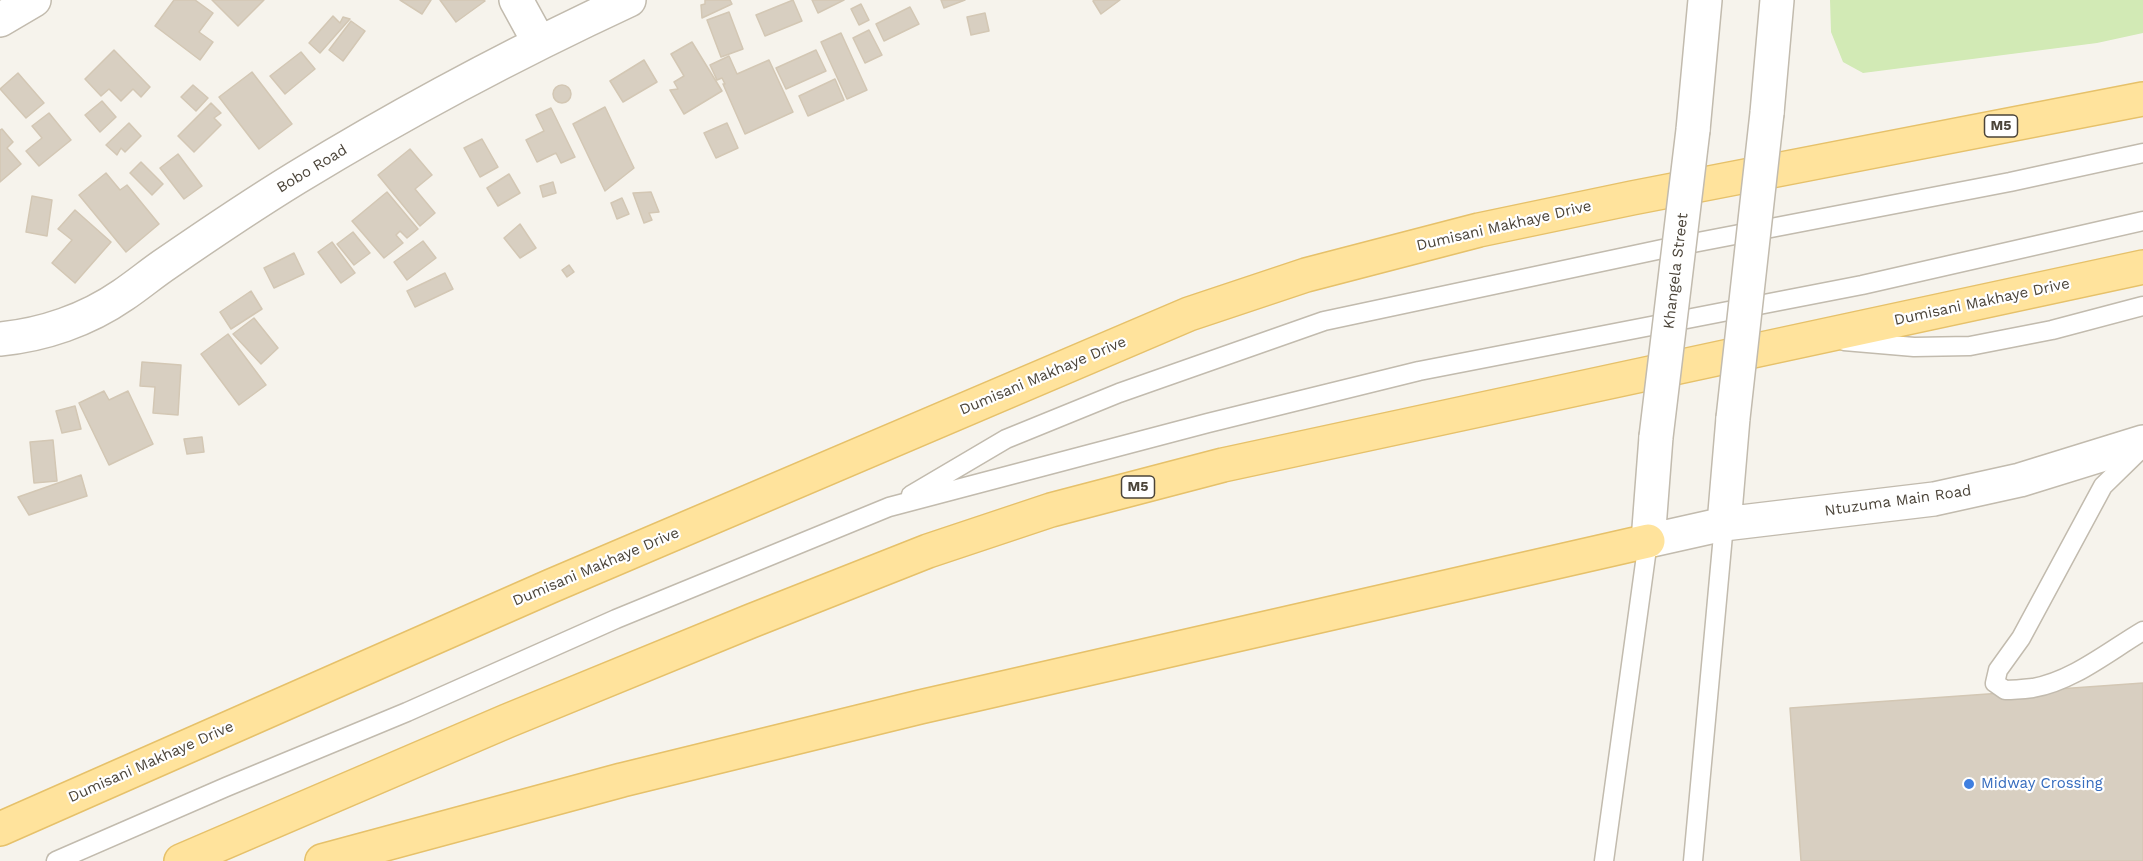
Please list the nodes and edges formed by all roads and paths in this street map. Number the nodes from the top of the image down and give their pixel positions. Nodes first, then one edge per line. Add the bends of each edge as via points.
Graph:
1 (34, 0) edge
2 (516, 0) edge
3 (629, 0) edge
4 (1706, 0) edge
5 (1777, 0) edge
6 (0, 20) edge
7 (539, 42) junction
8 (2143, 79) edge
9 (2143, 99) edge
10 (1860, 153) junction
11 (2143, 153) edge
12 (2143, 221) edge
13 (2143, 267) edge
14 (2143, 306) edge
15 (1814, 338) junction
16 (0, 339) edge
17 (2143, 444) edge
18 (889, 507) junction
19 (1724, 524) junction
20 (1648, 541) junction
21 (2143, 631) edge
22 (0, 829) edge
23 (56, 861) edge
24 (181, 861) edge
25 (322, 861) edge
26 (1604, 861) edge
27 (1693, 861) edge

1 - 6 street
2 - 7 street
3 - 7 street, Bobo Road
4 - 20 street, Khangela Street, bridge via 1656,437
5 - 19 street, bridge
7 - 16 street, Bobo Road via 427,101 296,178 83,319 18,338
8 - 10 main road
9 - 10 main road, Dumisani Makhaye Drive / M5
10 - 22 main road, Dumisani Makhaye Drive / M5 via 1479,230 1306,275 1189,315 551,586
11 - 18 lane via 1324,321 1119,393 1006,439
12 - 18 lane via 1862,285 1419,371
13 - 15 main road, Dumisani Makhaye Drive / M5
14 - 15 lane via 1970,346 1914,347
15 - 24 main road, Dumisani Makhaye Drive / M5 via 1223,465 1051,510 928,551 751,621
17 - 19 street, Ntuzuma Main Road via 2020,480 1934,499
17 - 21 lane via 2103,486 2021,638 1998,670 1995,683 2005,690 2059,680
18 - 23 lane via 616,619
19 - 20 street, Ntuzuma Main Road
19 - 27 lane
20 - 25 main road via 909,710 621,780
20 - 26 lane

